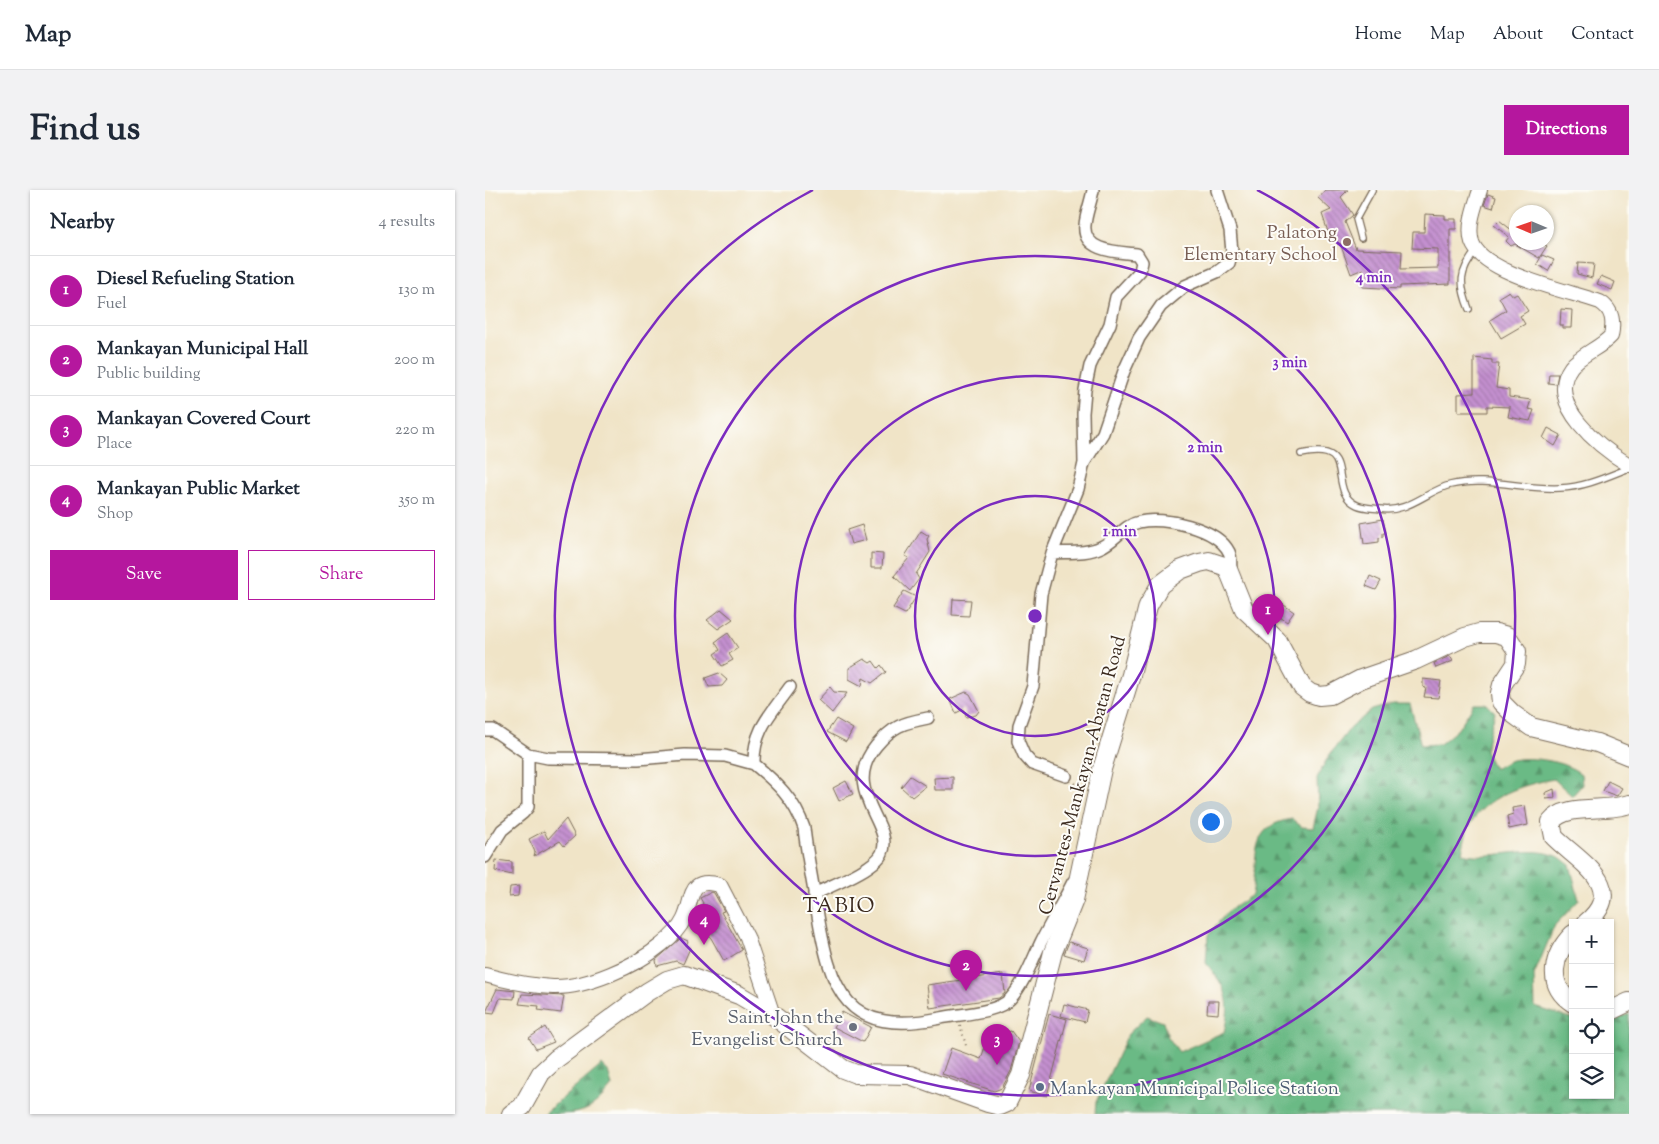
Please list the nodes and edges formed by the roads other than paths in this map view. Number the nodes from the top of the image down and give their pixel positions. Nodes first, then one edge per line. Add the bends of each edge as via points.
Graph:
1 (1093, 190) edge
2 (1217, 190) edge
3 (1372, 190) edge
4 (1480, 190) edge
5 (1361, 238) dead end
6 (1476, 250) junction
7 (1469, 309) dead end
8 (1301, 454) dead end
9 (1084, 463) junction
10 (1629, 466) edge
11 (1052, 553) junction
12 (1231, 571) junction
13 (790, 687) dead end
14 (928, 718) dead end
15 (485, 730) edge
16 (528, 754) junction
17 (1629, 756) edge
18 (754, 764) junction
19 (1065, 776) road end
20 (1629, 804) edge
21 (485, 857) edge
22 (1083, 865) junction
23 (814, 894) junction
24 (1592, 919) edge
25 (1569, 938) edge
26 (485, 975) edge
27 (1569, 999) edge
28 (1629, 1002) edge
29 (1614, 1009) edge
30 (773, 1016) junction
31 (1001, 1110) edge
32 (511, 1114) edge

1 - 9 street via 1084,227 1090,242 1098,248 1137,254 1142,262 1140,272 1116,297 1110,324 1091,366 1083,413
2 - 9 street via 1230,230 1232,252 1229,263 1185,286 1161,306 1139,338 1103,433
3 - 5 lane via 1356,219
4 - 6 street via 1470,228
6 - 7 lane via 1462,272 1462,292
6 - 10 street via 1489,263 1504,270 1600,302 1611,311 1611,336 1572,366 1563,395 1569,410 1584,428
8 - 10 lane via 1319,450 1329,454 1338,462 1345,494 1356,505 1384,510 1421,500 1433,491 1451,485 1473,481 1559,488 1582,486
9 - 11 street via 1078,489
11 - 12 street via 1101,547 1138,522 1157,520 1214,535 1228,550
11 - 19 street via 1041,594 1033,686 1019,725 1017,741 1023,755 1032,764
12 - 17 main road via 1236,593 1245,609 1277,640 1302,687 1310,693 1330,695 1465,637 1496,633 1507,636 1517,650 1516,664 1500,689 1504,705 1531,727 1597,743
12 - 22 main road, Cervantes-Mankayan-Abatan Road via 1216,562 1199,562 1170,575 1154,593 1102,769
13 - 18 street via 759,732 753,746
14 - 23 street via 906,722 890,730 864,764 863,784 883,838 882,853 870,865
15 - 16 street via 493,730
16 - 18 street via 581,760 725,756
16 - 21 street via 528,807 502,830
18 - 23 street via 784,791 799,811
20 - 24 main road via 1605,810 1568,811 1557,814 1551,822 1554,838 1598,871 1608,885 1609,898 1605,908
22 - 23 street via 1009,1001 996,1008 933,1020 891,1022 870,1017 852,1007 837,990 830,970
22 - 31 main road, Cervantes-Mankayan-Abatan Road via 1074,900 1051,960 1021,1075 1012,1097
25 - 27 main road via 1555,961 1554,979 1559,990
26 - 30 street via 553,987 620,970 670,938 685,917 695,887 709,882 720,885 747,937
28 - 29 main road
30 - 31 main road, Cervantes-Mankayan-Abatan Road via 843,1069 855,1074 910,1075
30 - 32 main road, Cervantes-Mankayan-Abatan Road via 739,995 697,978 684,975 667,980 612,1016 556,1059 541,1073 522,1107

